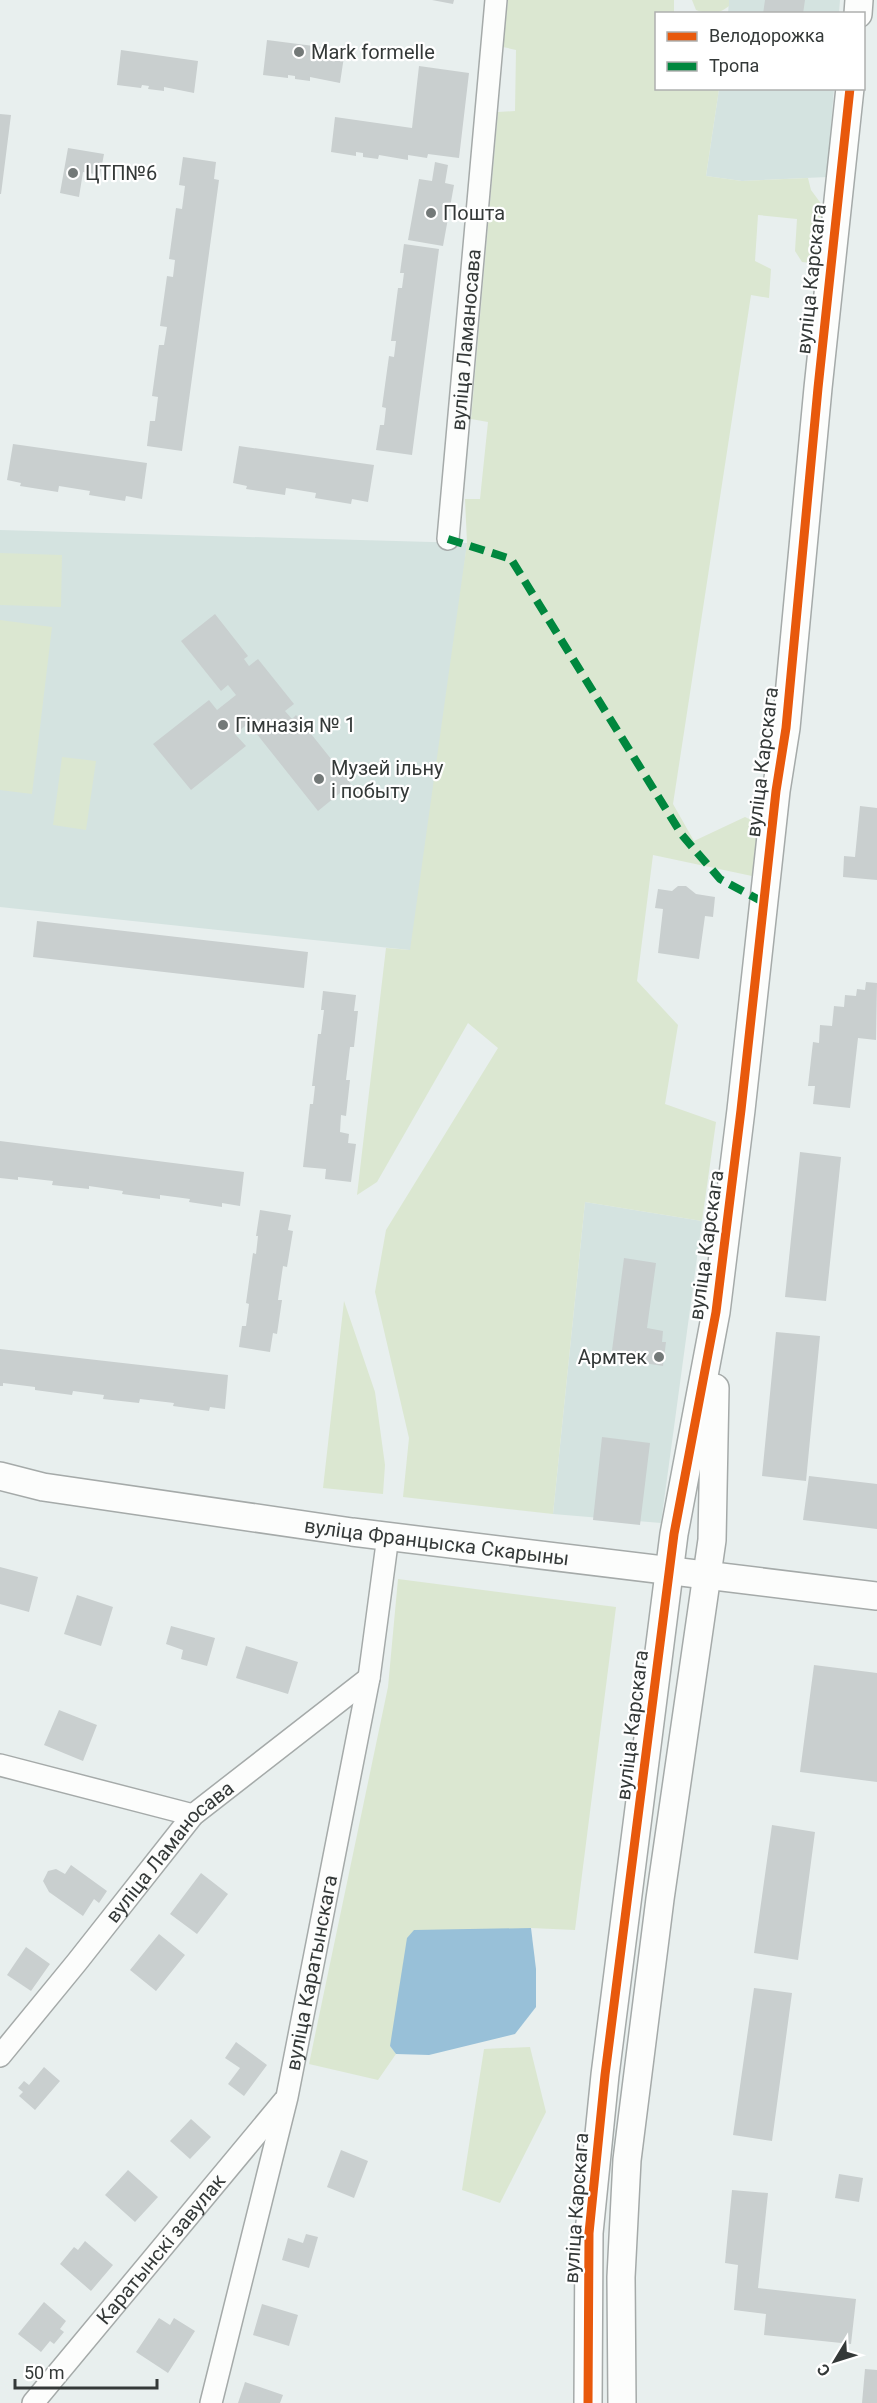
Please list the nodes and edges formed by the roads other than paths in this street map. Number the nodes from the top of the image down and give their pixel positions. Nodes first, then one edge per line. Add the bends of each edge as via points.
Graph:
1 (496, 0) edge
2 (850, 90) edge
3 (448, 538) dead end
4 (716, 1312) junction
5 (0, 1476) edge
6 (388, 1536) junction
7 (670, 1570) junction
8 (706, 1574) junction
9 (877, 1596) edge
10 (369, 1678) junction
11 (0, 1765) edge
12 (192, 1815) junction
13 (0, 2056) edge
14 (287, 2097) junction
15 (33, 2403) edge
16 (211, 2403) edge
17 (588, 2403) edge
18 (622, 2403) edge

1 - 3 street, вуліца Ламаносава
2 - 4 street, вуліца Карскага via 786,728
4 - 7 street, вуліца Карскага
4 - 8 street, вуліца Карскага via 712,1540
5 - 6 street, вуліца Францыска Скарыны via 43,1487
6 - 7 street, вуліца Францыска Скарыны
6 - 10 street, вуліца Каратынскага
7 - 8 street, вуліца Францыска Скарыны
7 - 17 street, вуліца Карскага via 589,2233
8 - 9 street, вуліца Францыска Скарыны
8 - 18 street, вуліца Карскага via 627,2160 621,2277
10 - 12 street, вуліца Ламаносава
10 - 14 street, вуліца Каратынскага
11 - 12 street
12 - 13 street, вуліца Ламаносава
14 - 15 street, Каратынскі завулак
14 - 16 street, вуліца Каратынскага

